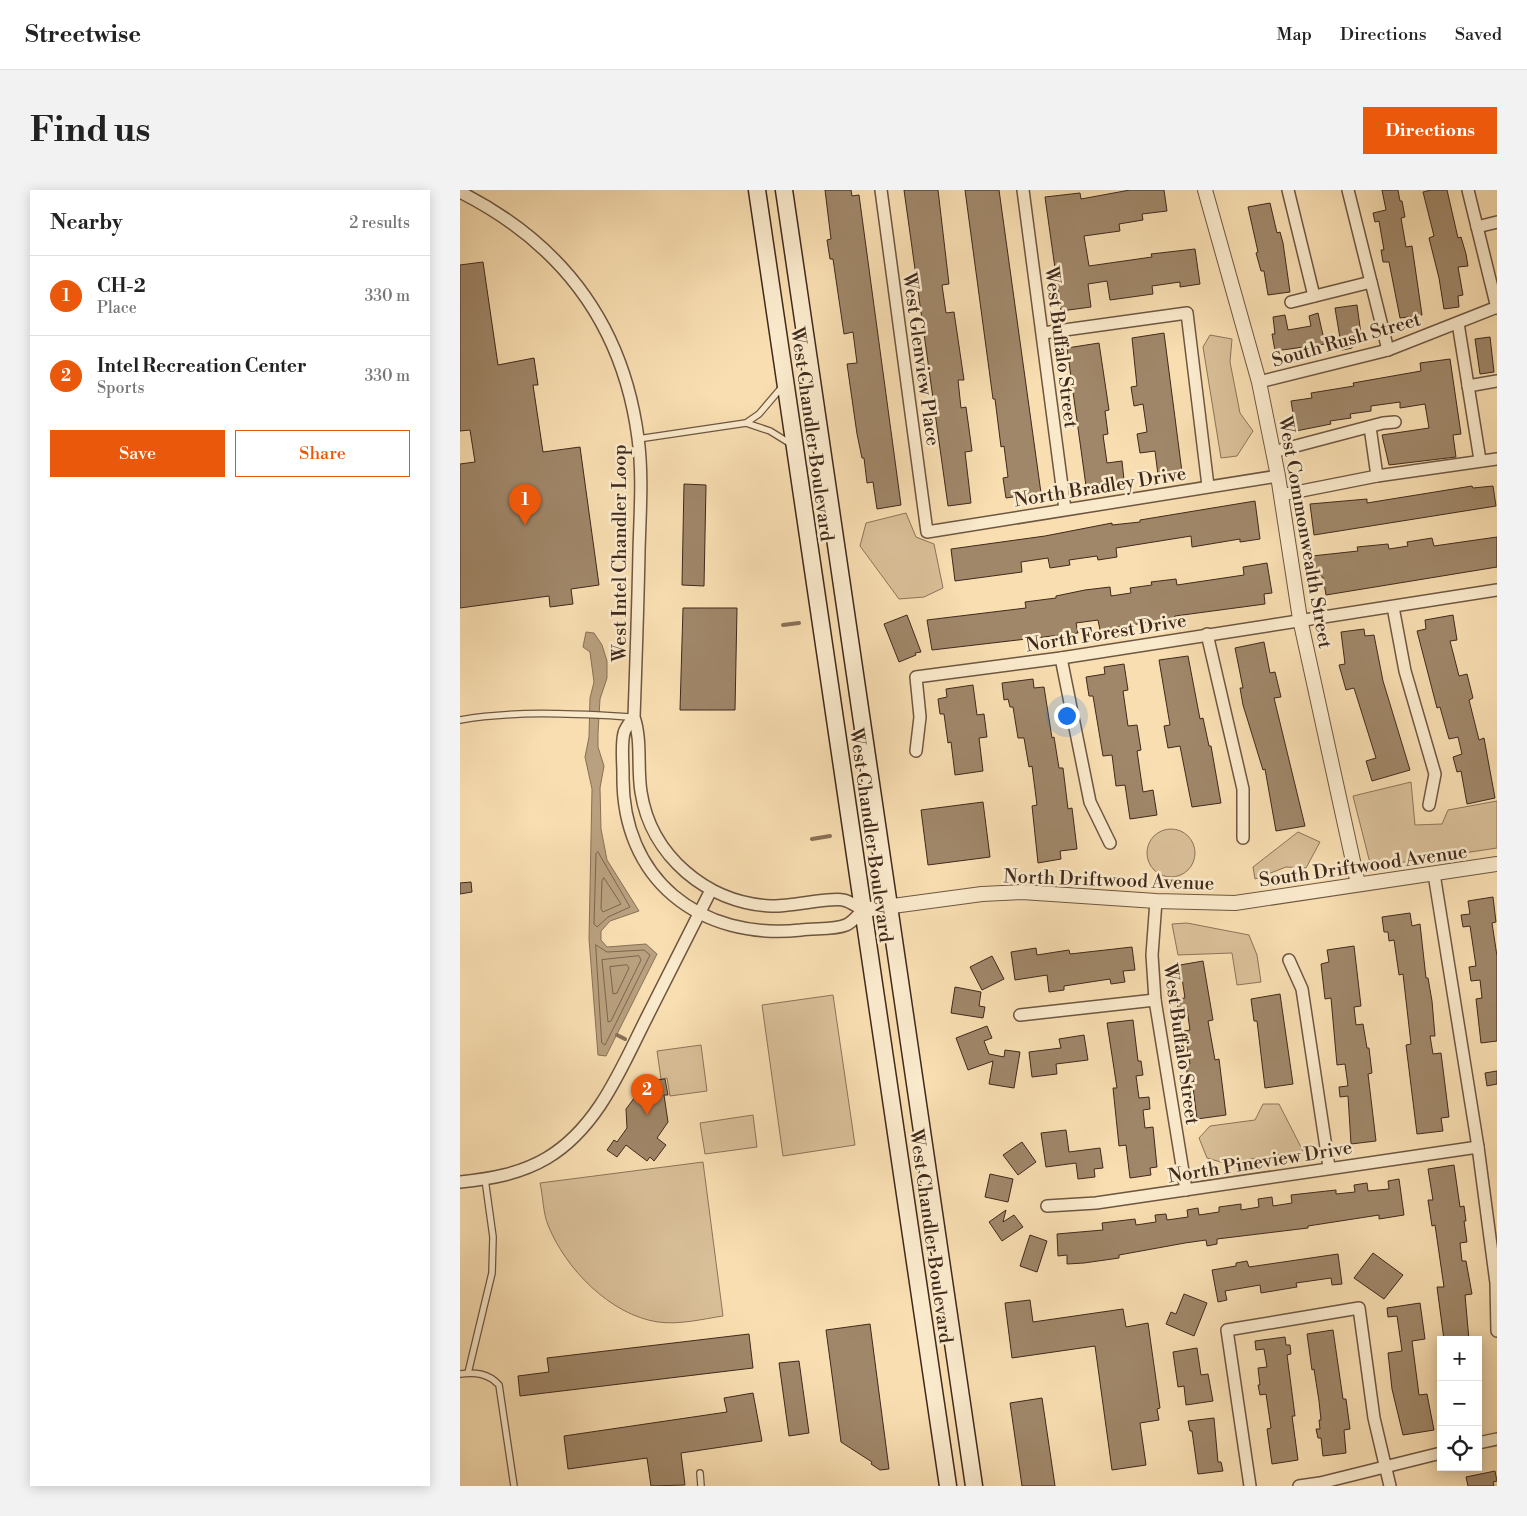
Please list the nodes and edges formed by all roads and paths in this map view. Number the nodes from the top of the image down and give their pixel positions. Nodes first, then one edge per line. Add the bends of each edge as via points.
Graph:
1 (757, 190) edge
2 (784, 190) edge
3 (881, 190) edge
4 (1023, 190) edge
5 (1205, 190) edge
6 (1288, 190) edge
7 (1348, 190) edge
8 (1468, 190) edge
9 (460, 192) edge
10 (1497, 222) edge
11 (1477, 227) junction
12 (1371, 282) junction
13 (1314, 296) junction
14 (1291, 302) dead end
15 (1497, 307) edge
16 (1458, 323) junction
17 (1043, 333) junction
18 (1388, 350) junction
19 (1259, 382) junction
20 (1497, 382) edge
21 (786, 383) junction
22 (1468, 386) junction
23 (1395, 422) dead end
24 (746, 423) junction
25 (1370, 427) junction
26 (638, 439) junction
27 (795, 446) junction
28 (1273, 452) junction
29 (1497, 459) edge
30 (1480, 460) junction
31 (1278, 476) junction
32 (1377, 476) junction
33 (1208, 486) junction
34 (1281, 496) junction
35 (1065, 509) junction
36 (928, 532) joint
37 (1497, 590) edge
38 (1393, 607) junction
39 (1300, 619) junction
40 (1208, 634) junction
41 (1061, 658) junction
42 (634, 717) junction
43 (460, 720) edge
44 (916, 751) dead end
45 (1429, 805) dead end
46 (1243, 838) dead end
47 (1110, 842) dead end
48 (1497, 864) edge
49 (1434, 874) junction
50 (1358, 884) junction
51 (711, 890) junction
52 (1156, 901) junction
53 (1235, 903) joint
54 (889, 906) junction
55 (863, 910) junction
56 (699, 913) junction
57 (1288, 960) dead end
58 (1155, 1000) junction
59 (1020, 1015) dead end
60 (1478, 1146) junction
61 (1329, 1167) junction
62 (485, 1179) junction
63 (460, 1182) edge
64 (1186, 1190) junction
65 (1047, 1206) dead end
66 (1497, 1331) edge
67 (468, 1373) junction
68 (460, 1374) edge
69 (1497, 1438) edge
70 (1482, 1442) edge
71 (1437, 1454) edge
72 (1386, 1466) junction
73 (700, 1472) dead end
74 (514, 1486) edge
75 (701, 1486) edge
76 (948, 1486) edge
77 (974, 1486) edge
78 (1250, 1486) edge
79 (1299, 1486) edge
80 (1390, 1486) edge

1 - 21 main road, West Chandler Boulevard
2 - 54 main road, West Chandler Boulevard
3 - 36 street, West Glenview Place
4 - 17 street, West Buffalo Street
5 - 19 street, West Commonwealth Street
6 - 13 street
7 - 12 street
8 - 11 street
9 - 26 street, West Intel Chandler Loop via 492,208 527,232 577,286 600,322 619,363
10 - 11 street
11 - 15 street
12 - 13 street
12 - 18 street
13 - 14 street
15 - 16 street, South Rush Street
16 - 18 street, South Rush Street
16 - 22 street
17 - 33 street via 1187,312
17 - 35 street, West Buffalo Street
18 - 19 street, South Rush Street
19 - 28 street, West Commonwealth Street
20 - 22 street
21 - 24 lane via 759,414
21 - 27 main road, West Chandler Boulevard
22 - 30 street
23 - 25 street
24 - 26 lane
24 - 27 lane
25 - 28 street
25 - 32 street
26 - 42 street, West Intel Chandler Loop via 640,519
27 - 55 main road, West Chandler Boulevard
28 - 31 street, West Commonwealth Street
29 - 30 street
30 - 32 street
31 - 33 street, North Bradley Drive
31 - 34 street, West Commonwealth Street
32 - 34 street
33 - 35 street, North Bradley Drive
34 - 39 street, West Commonwealth Street
35 - 36 street, North Bradley Drive
37 - 38 street, North Forest Drive
38 - 39 street, North Forest Drive
38 - 45 street via 1405,671 1435,774
39 - 40 street, North Forest Drive
39 - 50 street, West Commonwealth Street
40 - 41 street, North Forest Drive
40 - 46 street via 1243,789
41 - 44 street, North Forest Drive via 916,676 920,717
41 - 47 street via 1090,802
42 - 43 lane via 501,714
42 - 51 street, West Intel Chandler Loop via 639,732 641,791 655,835 676,864
42 - 56 street, West Intel Chandler Loop via 624,732 624,805 629,828 636,848 655,878 670,894
48 - 49 street, South Driftwood Avenue
49 - 50 street, South Driftwood Avenue
49 - 60 street
50 - 53 street, South Driftwood Avenue
51 - 55 street, West Intel Chandler Loop via 763,906 842,899
51 - 56 street
52 - 53 street, North Driftwood Avenue
52 - 54 street, North Driftwood Avenue via 1022,892
52 - 58 street, West Buffalo Street via 1152,955
54 - 55 street, North Driftwood Avenue
54 - 77 main road, West Chandler Boulevard
55 - 56 street, West Intel Chandler Loop via 847,925 774,932 739,928
55 - 76 main road, West Chandler Boulevard
56 - 62 street via 623,1063 585,1127 547,1158 527,1168
57 - 61 street via 1302,989
58 - 59 street
58 - 64 street, West Buffalo Street
60 - 61 street, North Pineview Drive
60 - 66 street via 1496,1283
61 - 64 street, North Pineview Drive
62 - 63 street
62 - 67 lane via 493,1237 492,1273
64 - 65 street, North Pineview Drive via 1096,1203
67 - 68 lane
67 - 74 lane via 492,1378 499,1385
69 - 70 street
71 - 72 street
72 - 78 street via 1374,1418 1358,1308 1227,1330
72 - 79 street
72 - 80 street
73 - 75 lane

